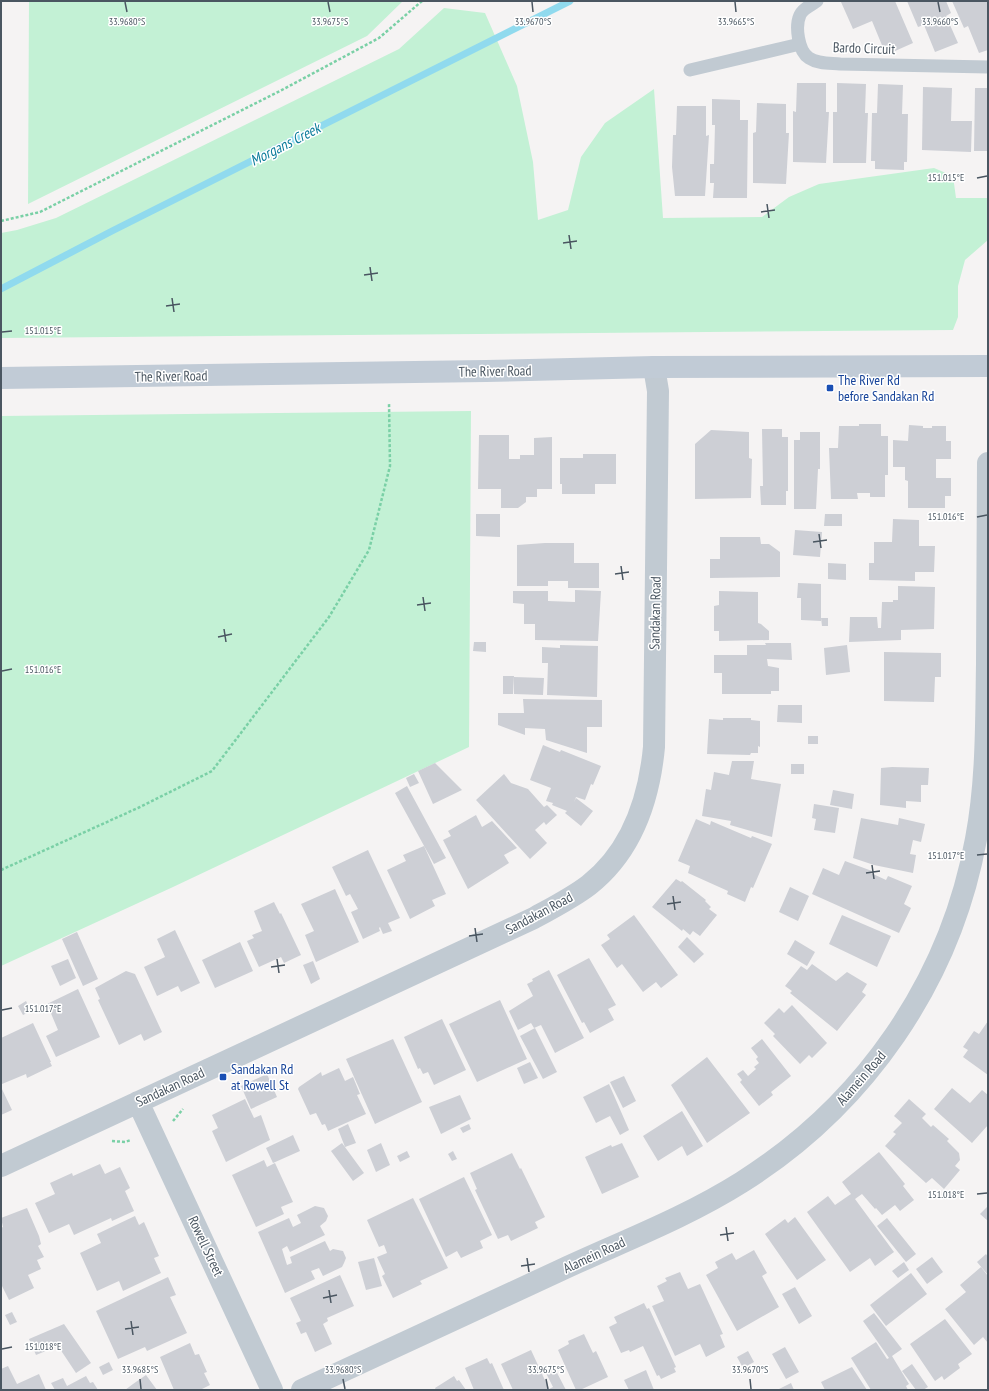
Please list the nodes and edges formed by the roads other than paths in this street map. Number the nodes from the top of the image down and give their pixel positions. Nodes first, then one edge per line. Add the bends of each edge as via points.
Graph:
1 (817, 1) edge
2 (800, 44) junction
3 (988, 68) edge
4 (690, 70) dead end
5 (988, 366) edge
6 (654, 367) junction
7 (1, 378) edge
8 (988, 463) edge
9 (138, 1102) junction
10 (1, 1166) edge
11 (272, 1390) edge
12 (302, 1390) edge

1 - 2 lane via 800,15
2 - 3 lane, Bardo Circuit via 806,56 817,62
2 - 4 lane
5 - 6 main road, The River Road
6 - 7 main road, The River Road
6 - 9 street, Sandakan Road via 658,391 654,747 651,776 644,804 632,832 615,859 589,885 534,918
8 - 12 street, Alamein Road via 986,740 977,837 970,870 947,938 931,975 884,1053 821,1123 781,1156 739,1184 669,1220
9 - 10 street, Sandakan Road
9 - 11 street, Rowell Street

